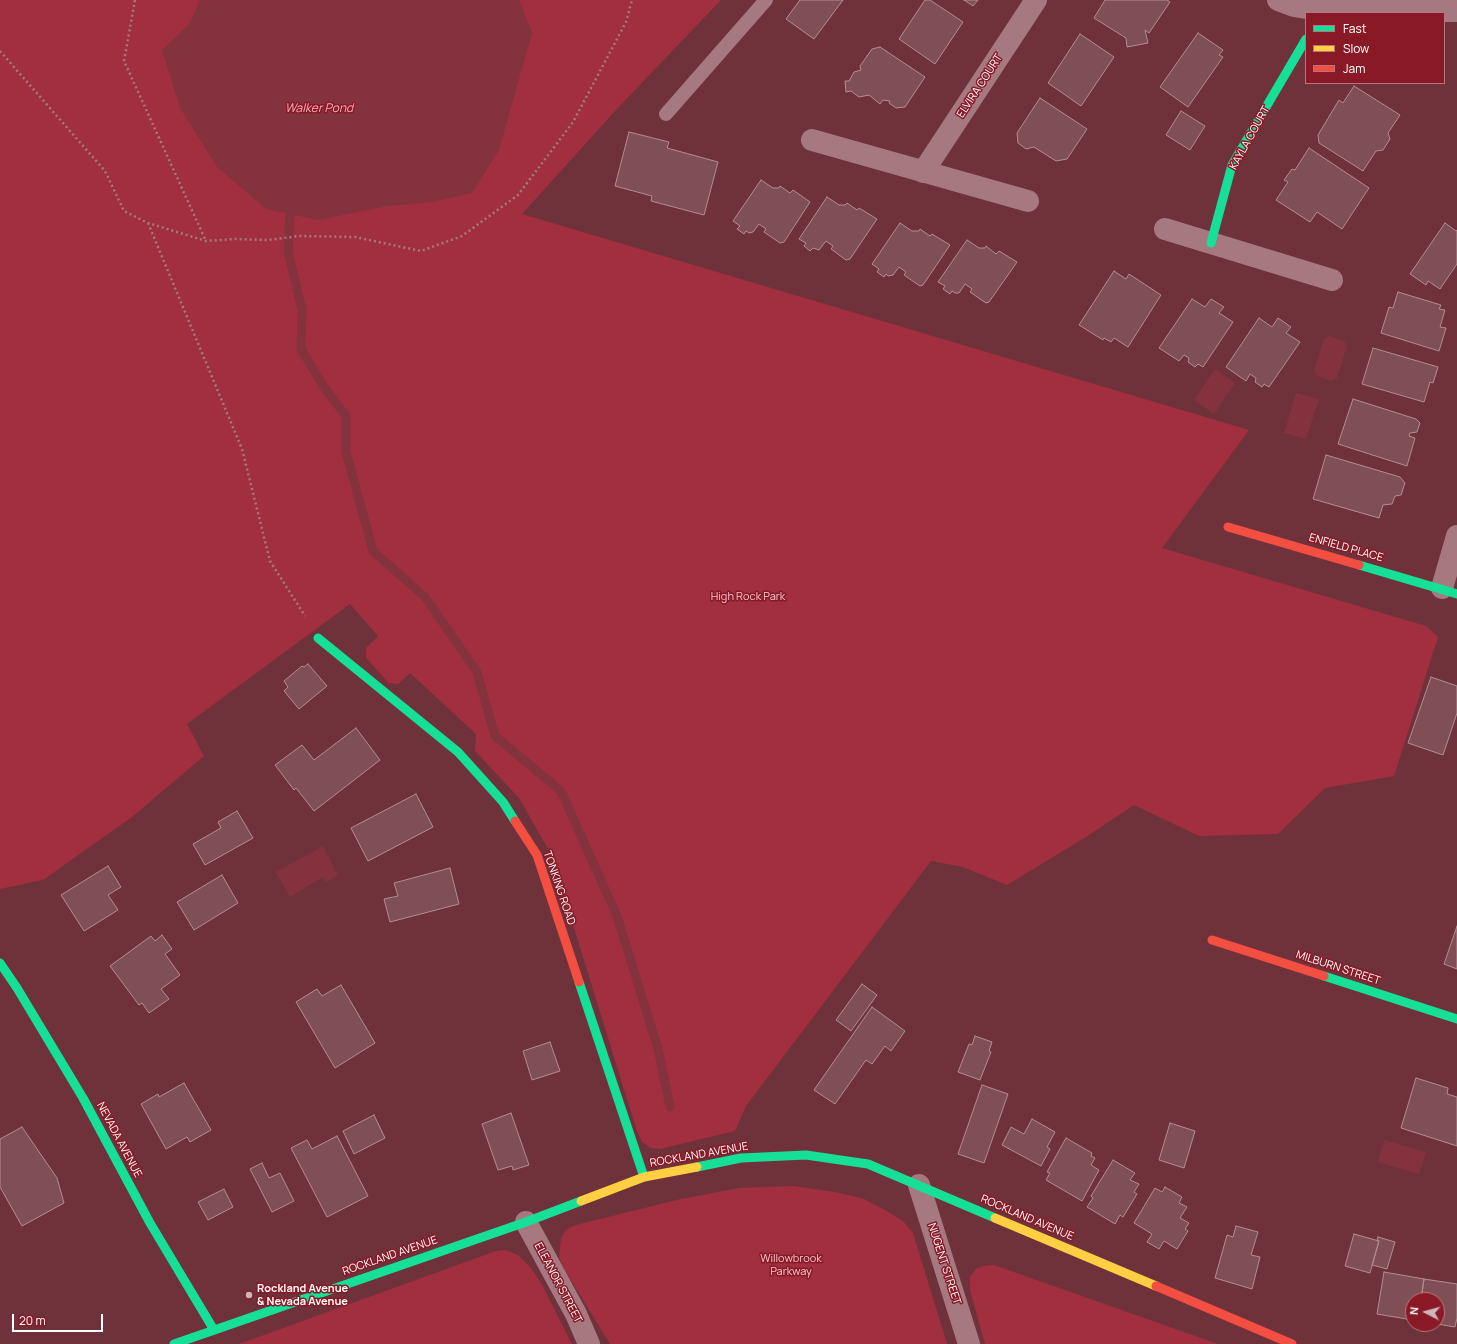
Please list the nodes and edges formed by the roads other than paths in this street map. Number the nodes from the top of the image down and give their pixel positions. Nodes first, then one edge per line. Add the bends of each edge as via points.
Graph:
1 (766, 0) edge
2 (1036, 0) edge
3 (1278, 0) edge
4 (1457, 11) edge
5 (1324, 12) edge
6 (1305, 41) edge
7 (666, 114) dead end
8 (812, 140) dead end
9 (923, 172) junction
10 (1028, 201) dead end
11 (1166, 229) dead end
12 (1212, 243) junction
13 (1332, 280) dead end
14 (1228, 527) dead end
15 (1457, 536) edge
16 (1449, 591) edge
17 (318, 638) road end
18 (1212, 940) dead end
19 (0, 963) edge
20 (1457, 1019) edge
21 (644, 1177) junction
22 (918, 1185) junction
23 (526, 1222) junction
24 (214, 1330) junction
25 (174, 1344) edge
26 (589, 1344) edge
27 (969, 1344) edge
28 (1292, 1344) edge

1 - 7 lane
2 - 9 street, ELVIRA COURT
3 - 5 street
4 - 5 street
6 - 12 street, KAYLA COURT via 1232,165
8 - 9 street
9 - 10 street
11 - 12 street
12 - 13 street
14 - 16 street, ENFIELD PLACE
15 - 16 street
17 - 21 street, TONKING ROAD via 458,752 503,802 537,855
18 - 20 street, MILBURN STREET
19 - 24 street, NEVADA AVENUE via 83,1098 150,1222
21 - 22 street, ROCKLAND AVENUE via 741,1158 806,1155 868,1164
21 - 23 street, ROCKLAND AVENUE
22 - 27 street, NUGENT STREET
22 - 28 street, ROCKLAND AVENUE
23 - 24 street, ROCKLAND AVENUE
23 - 26 street, ELEANOR STREET via 576,1314
24 - 25 street, ROCKLAND AVENUE

